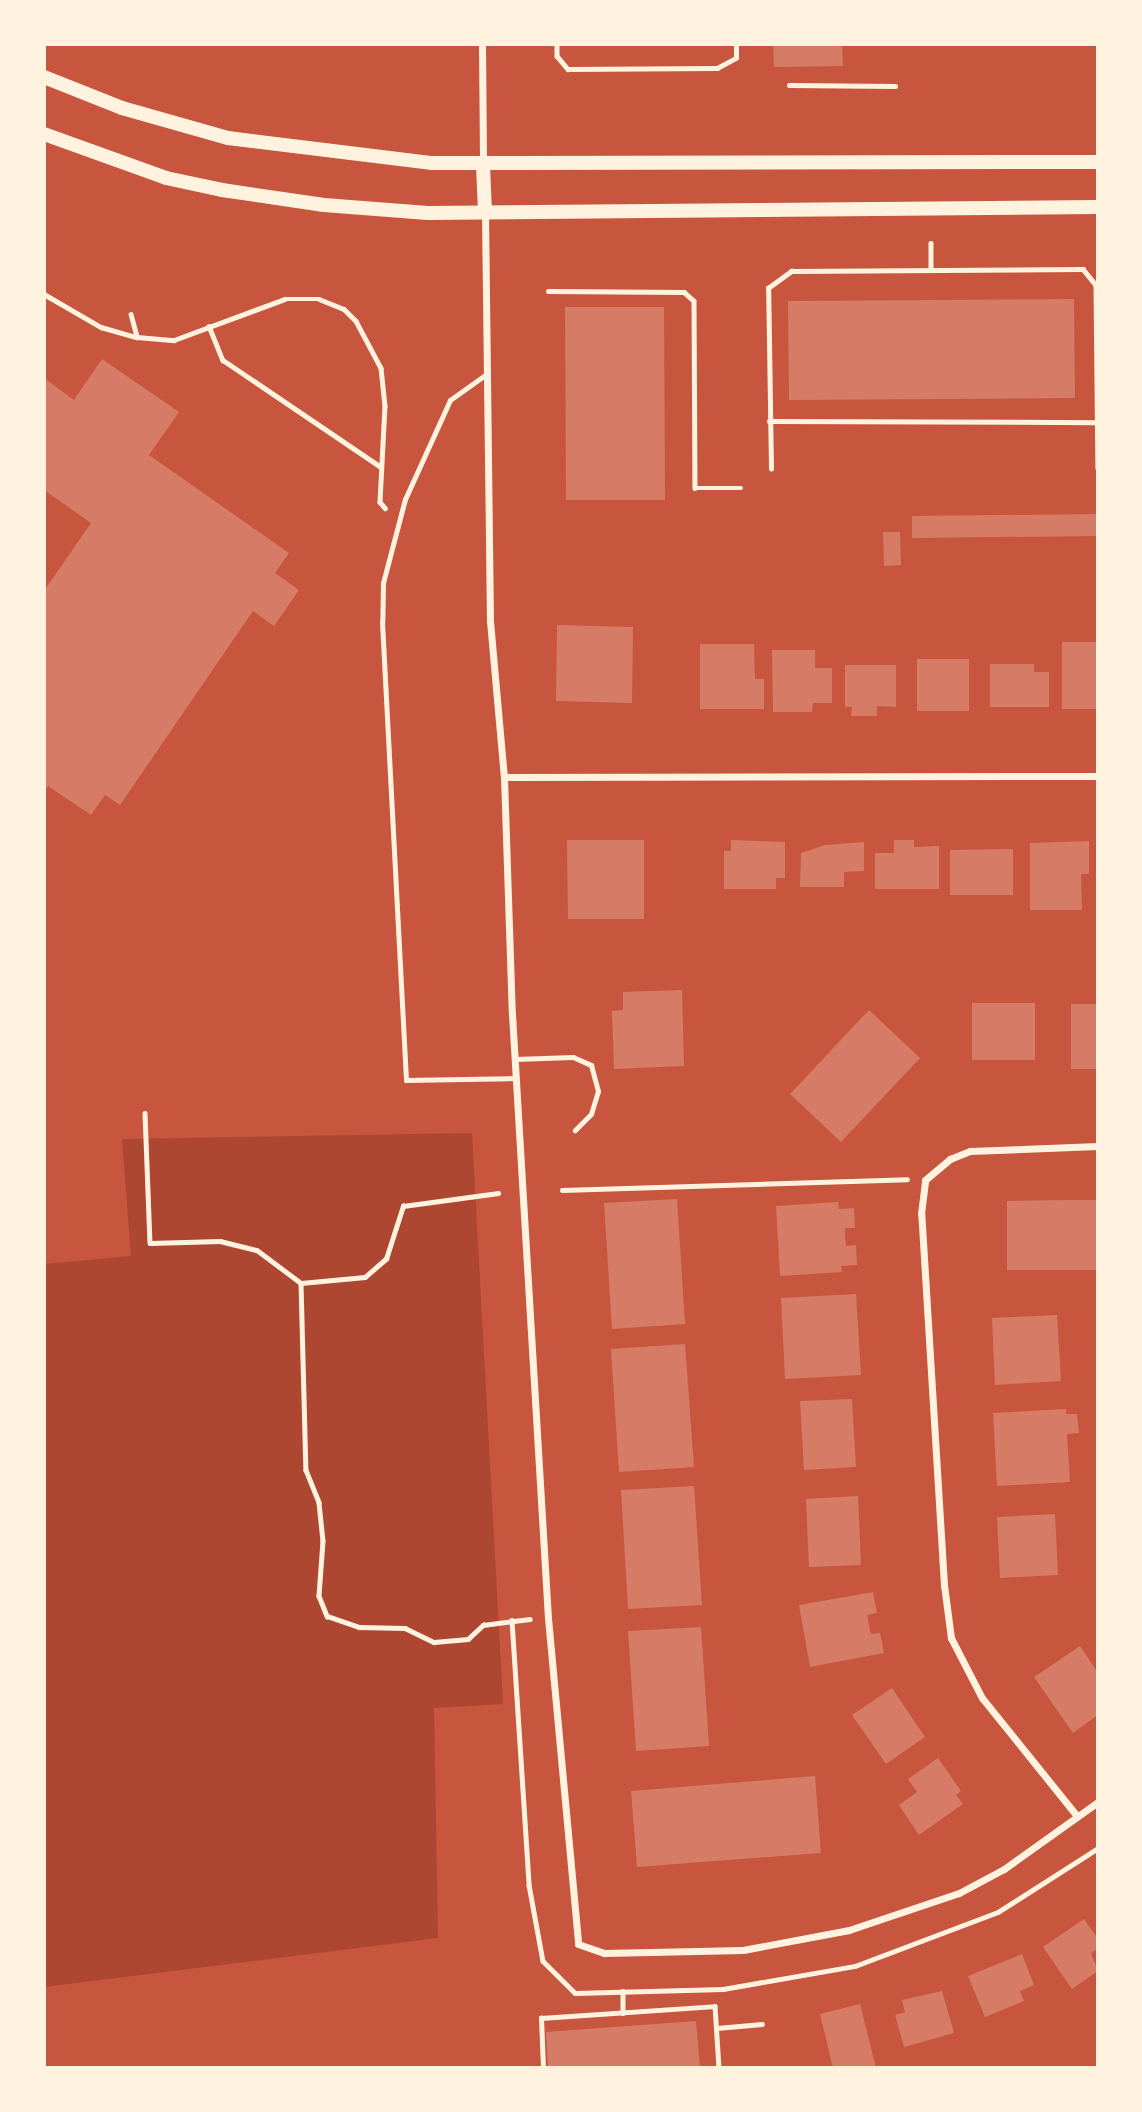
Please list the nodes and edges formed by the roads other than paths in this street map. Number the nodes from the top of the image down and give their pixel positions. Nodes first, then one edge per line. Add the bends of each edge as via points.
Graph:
1 (482, 44) edge
2 (44, 77) edge
3 (44, 134) edge
4 (1098, 162) edge
5 (483, 165) junction
6 (1098, 207) edge
7 (485, 212) junction
8 (485, 375) junction
9 (1098, 776) edge
10 (504, 777) junction
11 (515, 1059) junction
12 (516, 1078) junction
13 (575, 1130) dead end
14 (1098, 1146) edge
15 (1098, 1802) edge
16 (1077, 1816) junction

1 - 5 street
2 - 5 main road via 122,108 228,138 384,159
3 - 7 main road via 166,178 271,199 428,213
4 - 5 main road
5 - 7 main road
6 - 7 main road
7 - 8 street
8 - 10 street via 490,621
8 - 12 lane via 450,400 397,522 383,583 382,622 405,1080
9 - 10 street
10 - 11 street
11 - 12 street
11 - 13 lane via 573,1057 591,1065 598,1091 591,1114
12 - 16 street via 548,1618 578,1944 604,1953 743,1950 849,1930 959,1893 1004,1869
14 - 16 street via 970,1151 950,1158 925,1180 923,1241 951,1638 982,1698
15 - 16 street

